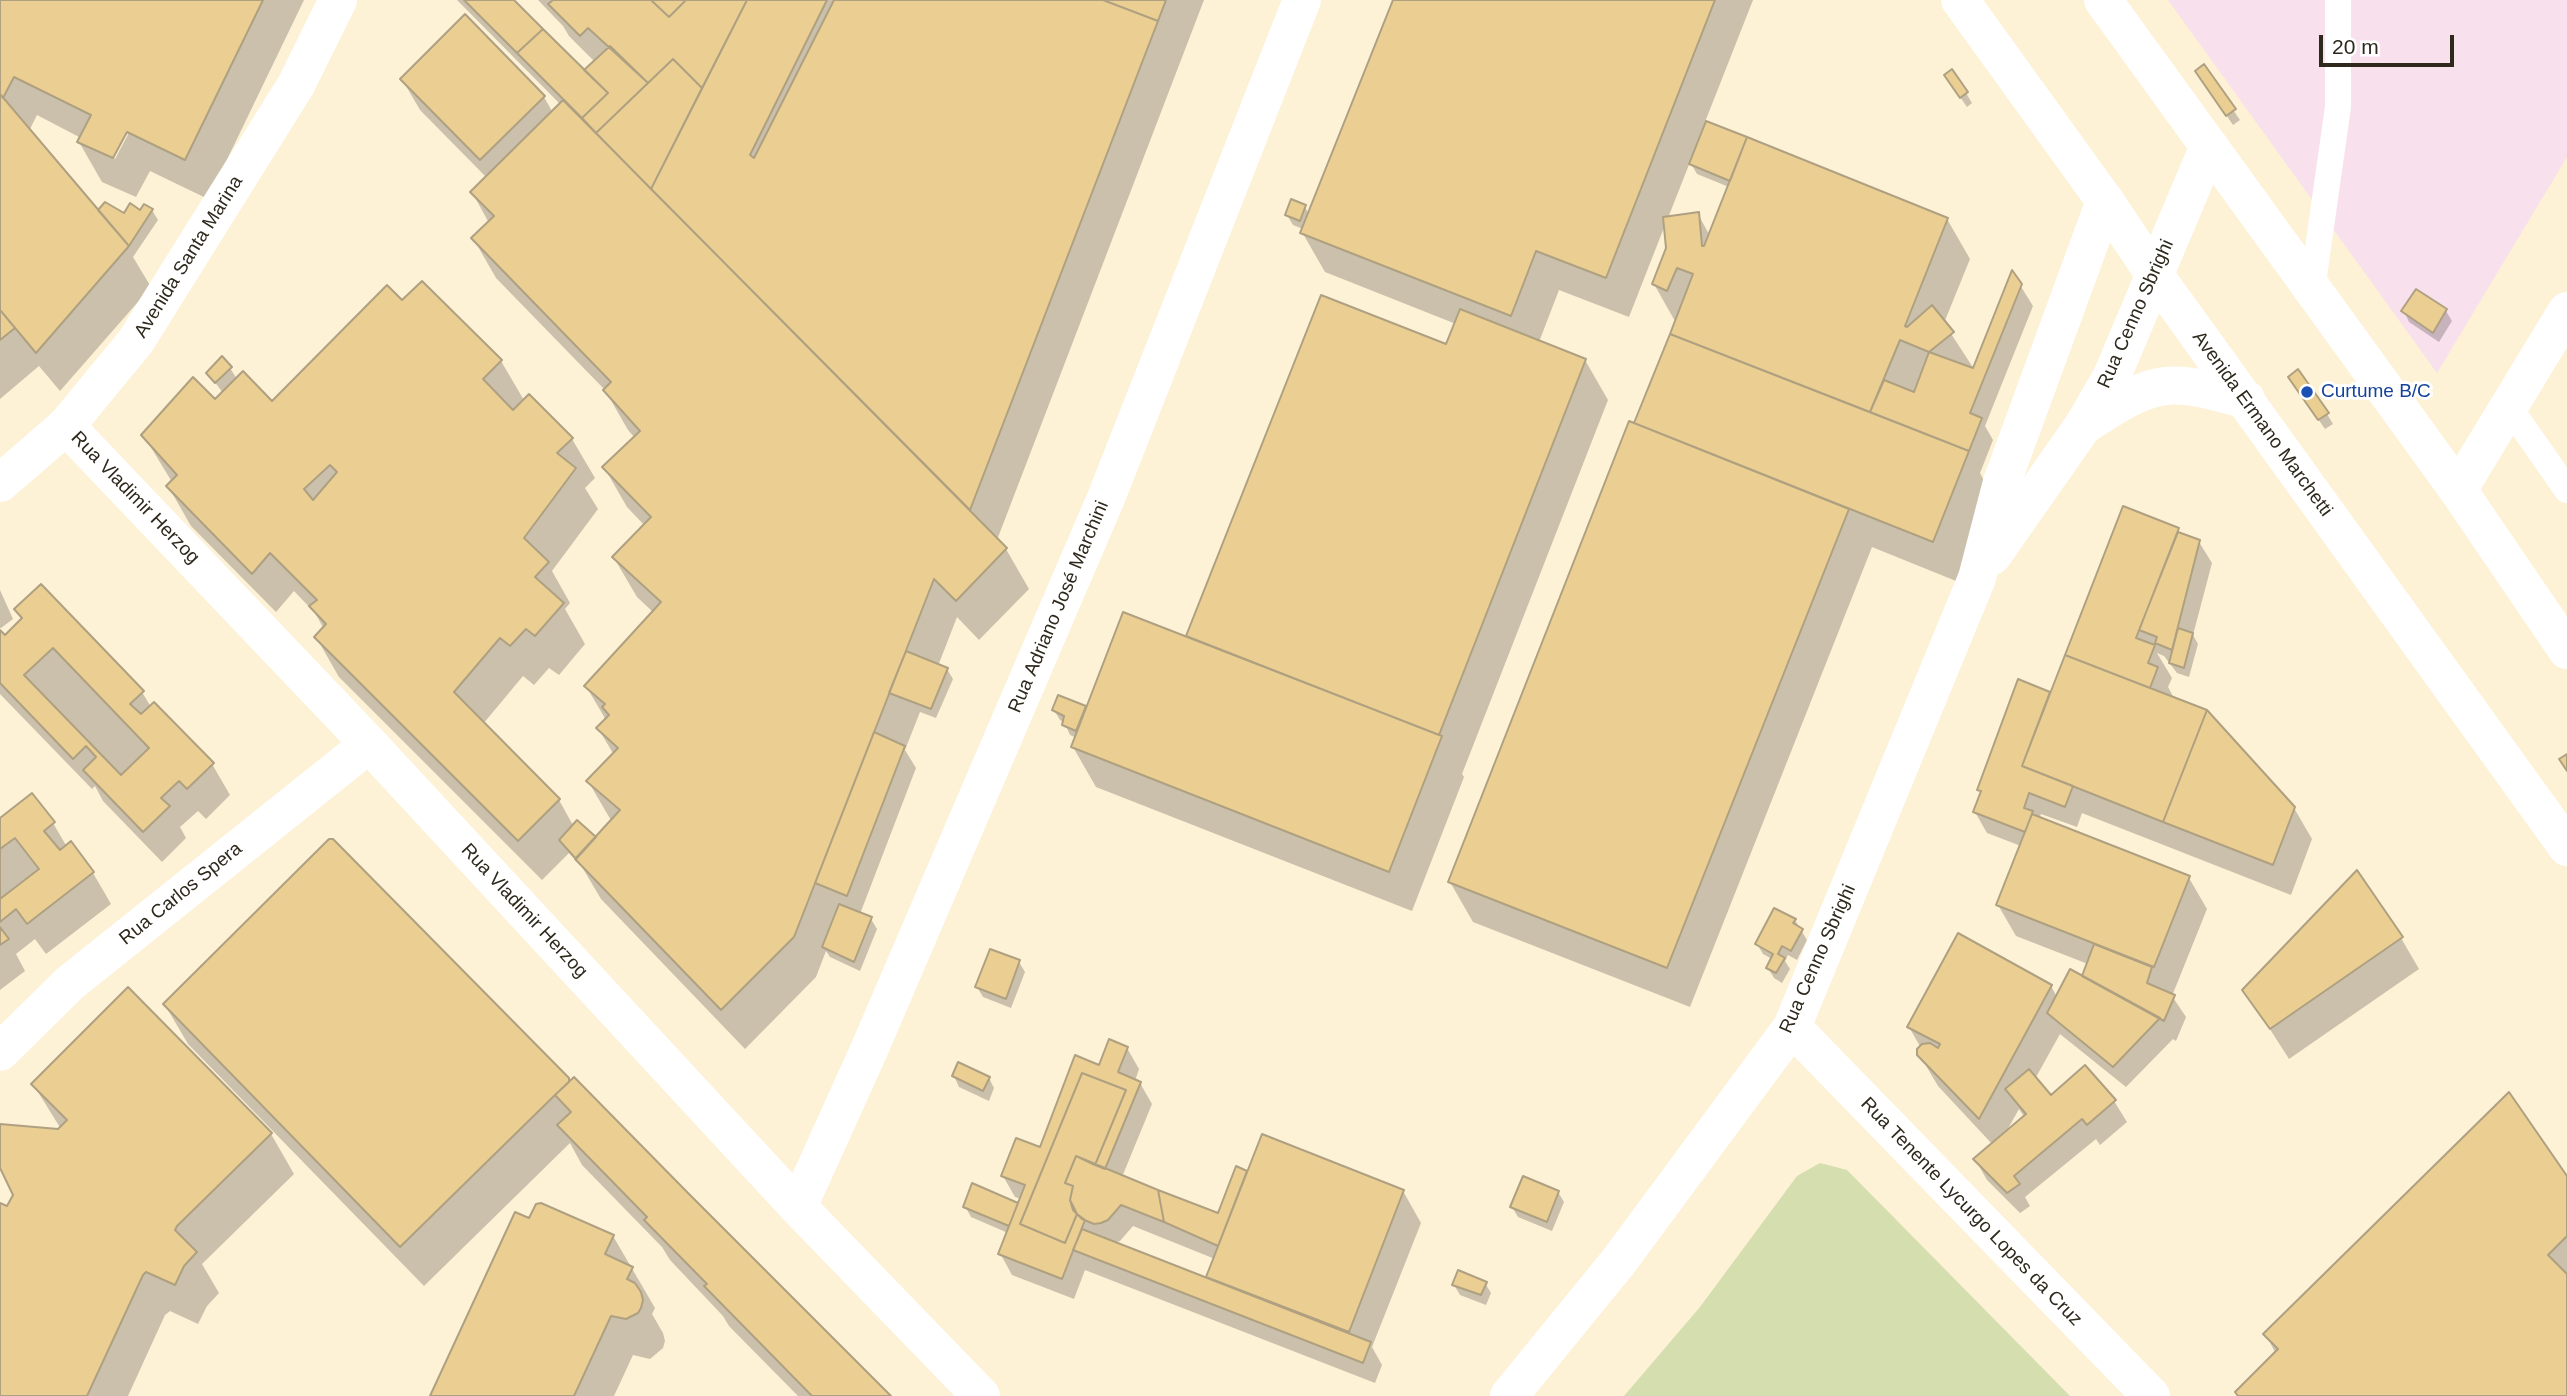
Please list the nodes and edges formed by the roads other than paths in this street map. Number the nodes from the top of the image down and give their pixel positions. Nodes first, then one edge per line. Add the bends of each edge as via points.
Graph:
1 (338, 0) edge
2 (1302, 0) edge
3 (1960, 0) edge
4 (2104, 0) edge
5 (2338, 0) edge
6 (2209, 146) junction
7 (2105, 201) junction
8 (2154, 274) junction
9 (2312, 289) junction
10 (2567, 311) edge
11 (2246, 400) junction
12 (2509, 407) junction
13 (66, 426) junction
14 (2083, 426) junction
15 (0, 483) edge
16 (2458, 490) junction
17 (2567, 490) edge
18 (1977, 578) junction
19 (2567, 650) edge
20 (369, 744) junction
21 (2567, 847) edge
22 (1791, 1027) junction
23 (0, 1052) edge
24 (798, 1207) junction
25 (981, 1396) edge
26 (1509, 1396) edge
27 (2151, 1396) edge

1 - 13 street, Avenida Santa Marina via 296,85 136,341
2 - 24 street, Rua Adriano José Marchini via 1106,498
3 - 7 street, Avenida Ermano Marchetti
4 - 6 street
5 - 9 lane via 2337,107
6 - 8 street, Rua Cenno Sbrighi
6 - 9 street
7 - 8 street, Avenida Ermano Marchetti
7 - 18 street, Rua Cenno Sbrighi via 2001,482
8 - 11 street, Avenida Ermano Marchetti
8 - 14 street, Rua Cenno Sbrighi via 2112,376
9 - 16 street
10 - 12 street
11 - 14 street via 2166,386 2142,391
11 - 21 street, Avenida Ermano Marchetti
12 - 16 street
12 - 17 lane
13 - 15 street, Avenida Santa Marina
13 - 20 street, Rua Vladimir Herzog
14 - 18 street, Rua Cenno Sbrighi
16 - 19 street
18 - 22 street, Rua Cenno Sbrighi
20 - 23 street, Rua Carlos Spera via 70,983
20 - 24 street, Rua Vladimir Herzog
22 - 26 street, Rua Cenno Sbrighi via 1619,1261
22 - 27 street, Rua Tenente Lycurgo Lopes da Cruz
24 - 25 street, Rua Vladimir Herzog

